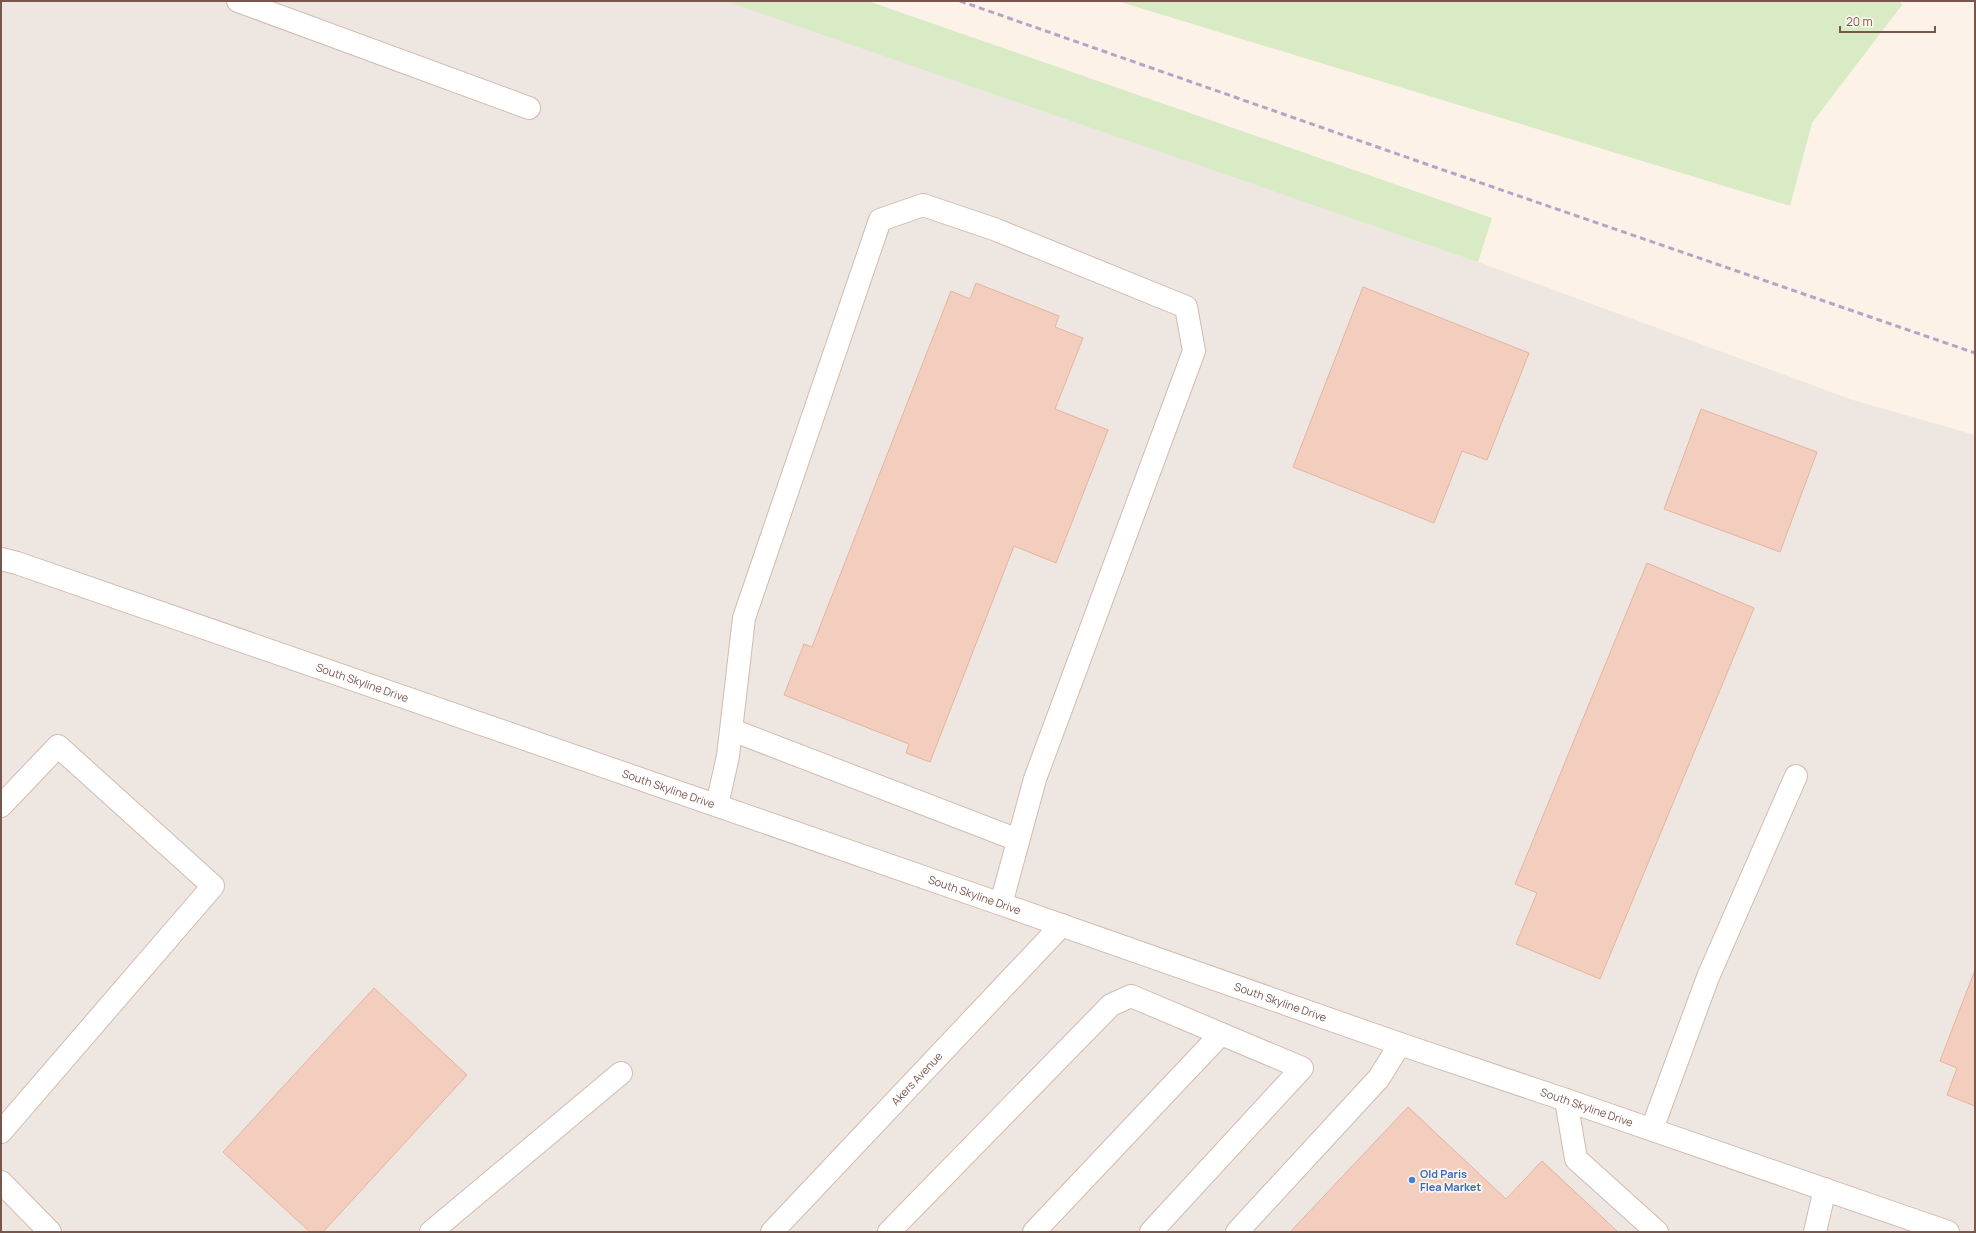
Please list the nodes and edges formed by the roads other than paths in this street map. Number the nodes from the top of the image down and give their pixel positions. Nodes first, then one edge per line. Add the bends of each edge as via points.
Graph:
1 (238, 1) edge
2 (529, 108) dead end
3 (1, 559) edge
4 (732, 730) junction
5 (1796, 776) dead end
6 (717, 805) junction
7 (1, 806) edge
8 (1018, 840) junction
9 (1001, 904) junction
10 (1062, 925) junction
11 (1221, 1034) junction
12 (1400, 1044) junction
13 (621, 1074) dead end
14 (1566, 1100) junction
15 (1652, 1129) junction
16 (1, 1132) edge
17 (1, 1182) edge
18 (1825, 1189) junction
19 (50, 1232) edge
20 (432, 1232) edge
21 (772, 1232) edge
22 (889, 1232) edge
23 (1034, 1232) edge
24 (1152, 1232) edge
25 (1237, 1232) edge
26 (1657, 1232) edge
27 (1815, 1232) edge
28 (1948, 1232) edge

1 - 2 street
3 - 6 street, South Skyline Drive
4 - 6 street
4 - 8 street
4 - 8 street via 744,618 880,220 923,205 994,229 1186,307 1194,351 1035,780
5 - 15 street via 1708,977
6 - 9 street, South Skyline Drive
7 - 16 street via 58,746 214,886
8 - 9 street
9 - 10 street, South Skyline Drive
10 - 12 street, South Skyline Drive
10 - 21 street, Akers Avenue
11 - 22 street via 1131,996 1111,1005
11 - 23 street
11 - 24 street via 1302,1068
12 - 14 street, South Skyline Drive
12 - 25 street via 1379,1078
13 - 20 street
14 - 15 street, South Skyline Drive
14 - 26 street via 1576,1159
15 - 18 street, South Skyline Drive
17 - 19 street
18 - 27 street
18 - 28 street, South Skyline Drive

